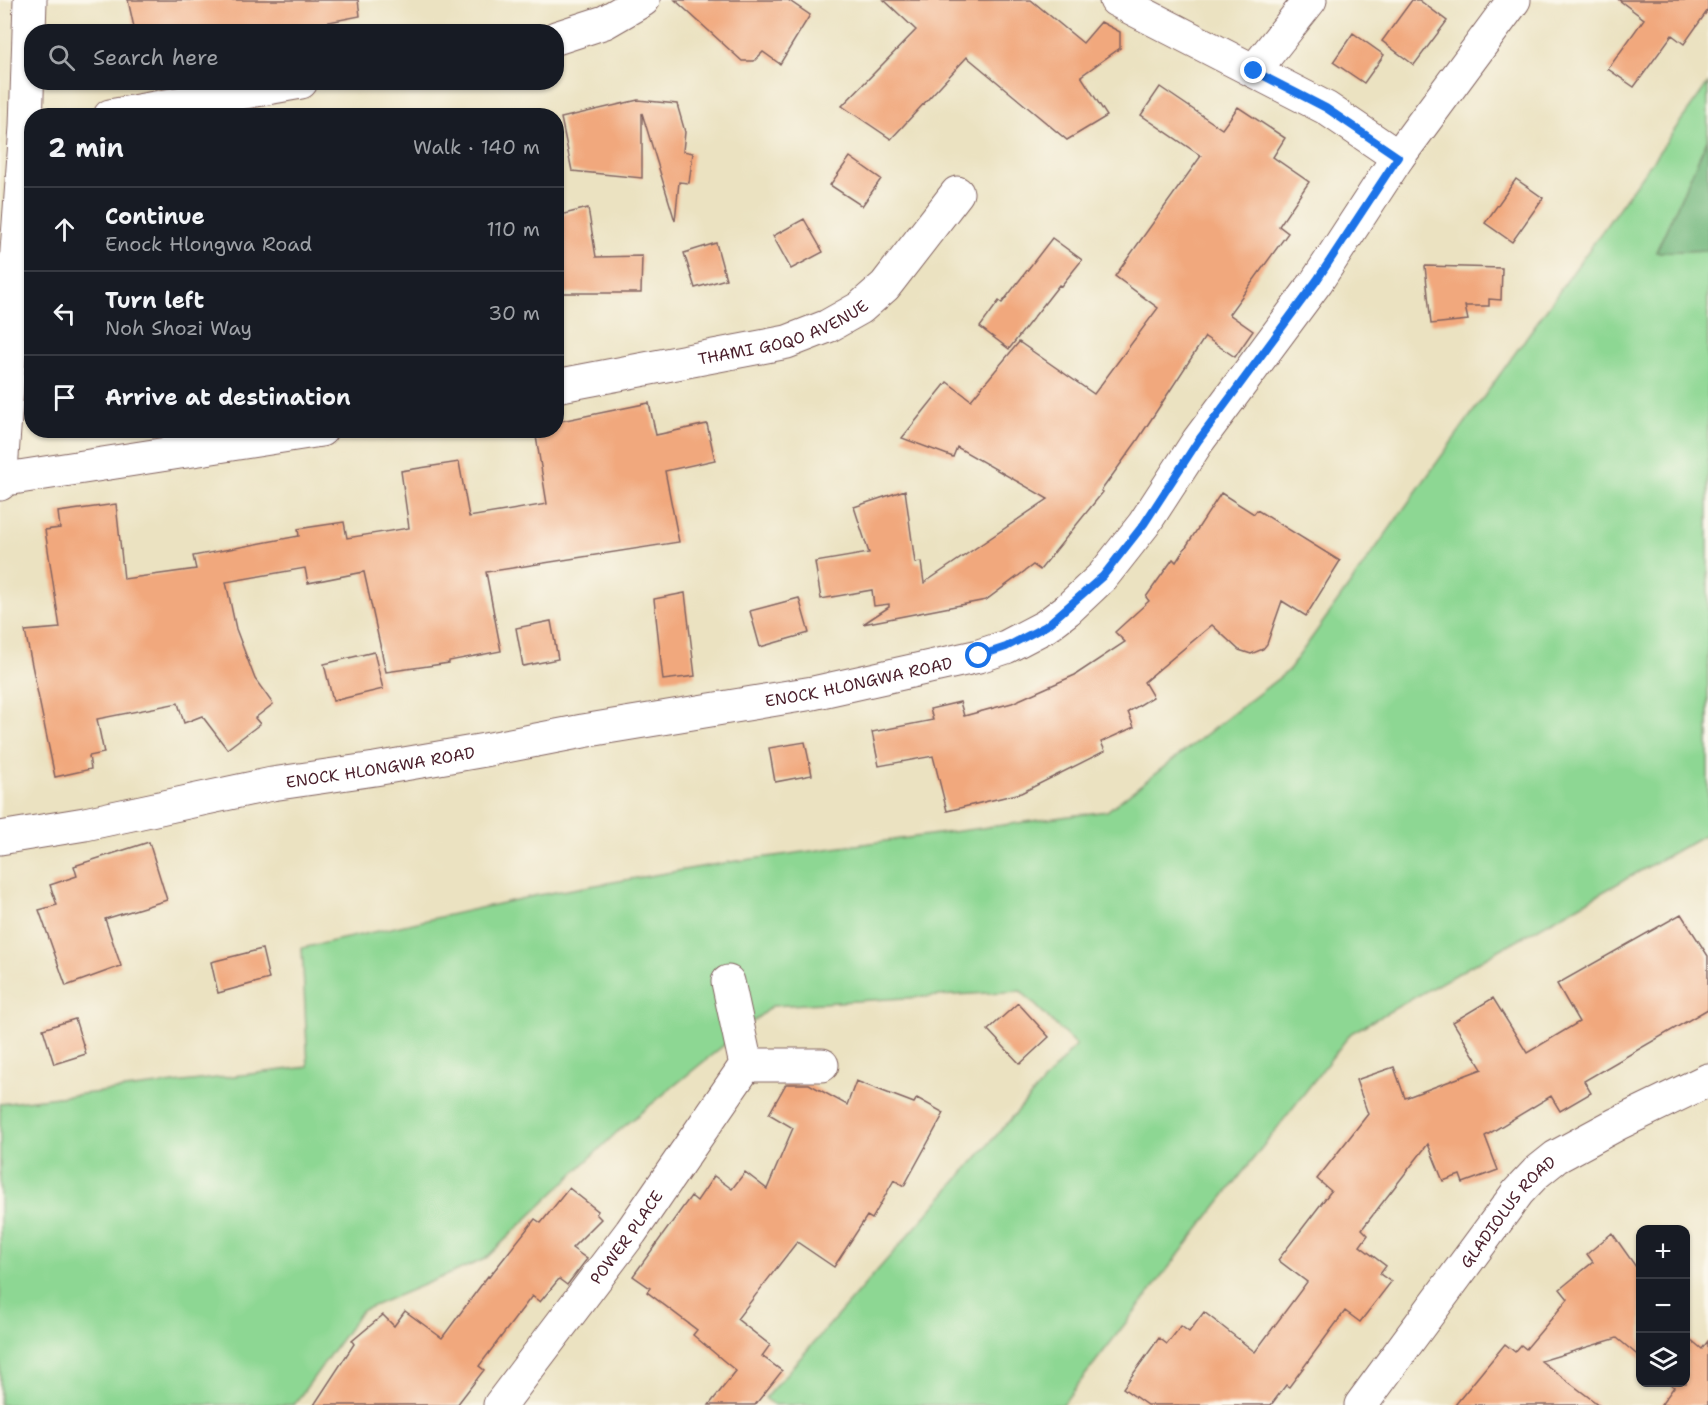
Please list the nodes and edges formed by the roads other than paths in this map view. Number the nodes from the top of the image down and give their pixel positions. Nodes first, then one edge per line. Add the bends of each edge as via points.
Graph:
1 (30, 0) edge
2 (643, 0) edge
3 (1116, 0) edge
4 (1311, 0) edge
5 (1514, 0) edge
6 (28, 24) edge
7 (564, 35) edge
8 (24, 70) edge
9 (1254, 71) junction
10 (256, 90) edge
11 (155, 108) edge
12 (19, 129) edge
13 (1398, 157) junction
14 (957, 193) dead end
15 (564, 384) edge
16 (270, 438) edge
17 (0, 480) edge
18 (0, 484) edge
19 (0, 838) edge
20 (728, 982) dead end
21 (746, 1065) junction
22 (822, 1065) dead end
23 (1708, 1080) edge
24 (500, 1405) edge
25 (1361, 1405) edge

1 - 6 street
2 - 7 street via 605,22
3 - 9 street
4 - 9 street
5 - 13 street, ENOCK HLONGWA ROAD
8 - 12 street
9 - 13 street via 1326,108
10 - 11 street
12 - 17 street
13 - 19 street, ENOCK HLONGWA ROAD via 1317,280 1103,576 1046,626 1006,647 813,693 272,784
14 - 15 street, THAMI GOQO AVENUE via 885,286 860,308 828,326 787,342
16 - 17 street
17 - 18 street
20 - 21 street
21 - 22 street
21 - 24 street, POWER PLACE via 631,1232
23 - 25 street, GLADIOLUS ROAD via 1556,1157 1536,1173

